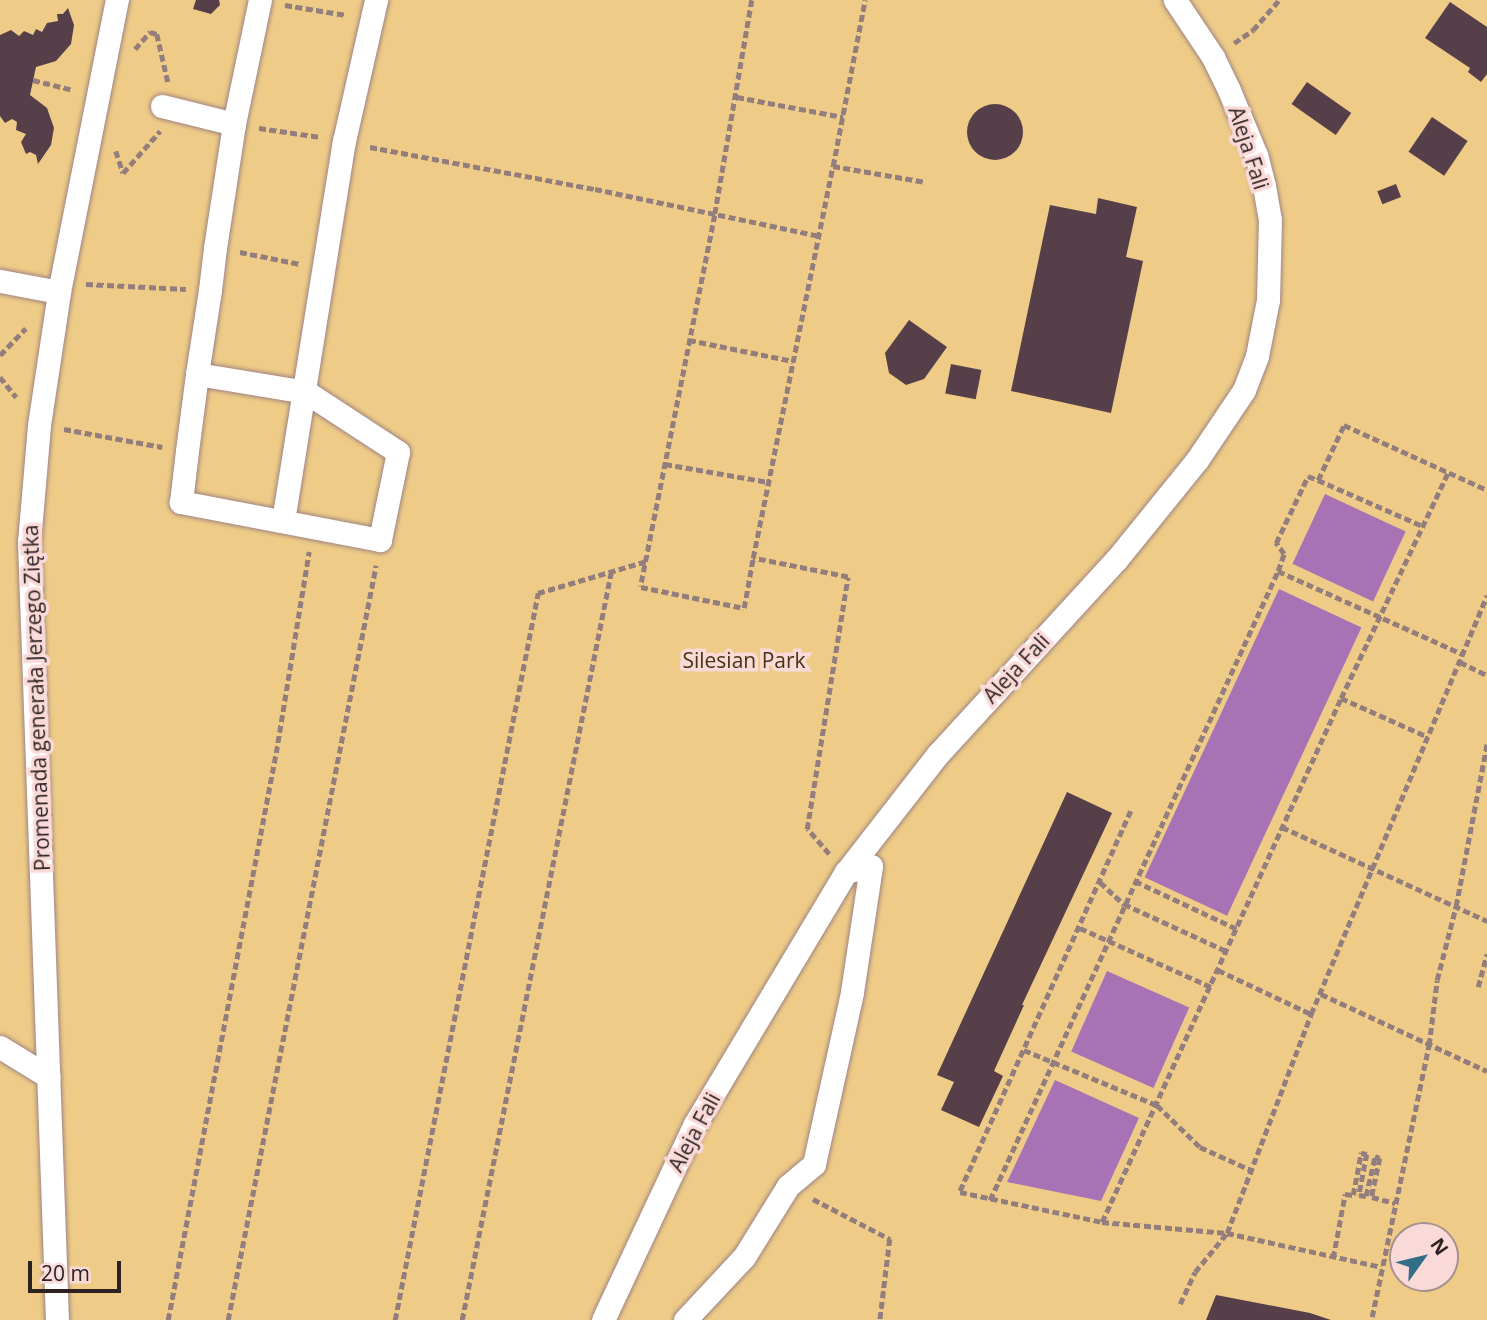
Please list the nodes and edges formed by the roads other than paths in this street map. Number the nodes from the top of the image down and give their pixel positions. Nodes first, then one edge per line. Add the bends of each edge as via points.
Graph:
1 (117, 0) edge
2 (260, 0) edge
3 (1175, 0) edge
4 (374, 10) edge
5 (168, 108) road end
6 (234, 124) junction
7 (0, 281) edge
8 (60, 287) junction
9 (197, 374) junction
10 (306, 392) junction
11 (283, 521) junction
12 (846, 873) junction
13 (0, 1047) edge
14 (49, 1077) junction
15 (57, 1320) edge
16 (603, 1320) edge
17 (685, 1320) edge

1 - 8 street, Promenada generała Jerzego Ziętka
2 - 6 street
3 - 12 street, Aleja Fali via 1213,57 1256,155 1270,220 1264,332 1244,390 1197,460 1116,560 937,754
4 - 10 street via 344,141
5 - 6 street
6 - 9 street
7 - 8 street
8 - 14 street, Promenada generała Jerzego Ziętka via 39,425 29,542
9 - 10 street
9 - 11 street via 181,502
10 - 11 street
10 - 11 street via 398,452 380,540
12 - 16 street, Aleja Fali via 695,1124
12 - 17 street via 871,866 852,992 814,1164 788,1186 744,1256
13 - 14 street
14 - 15 street, Promenada generała Jerzego Ziętka

